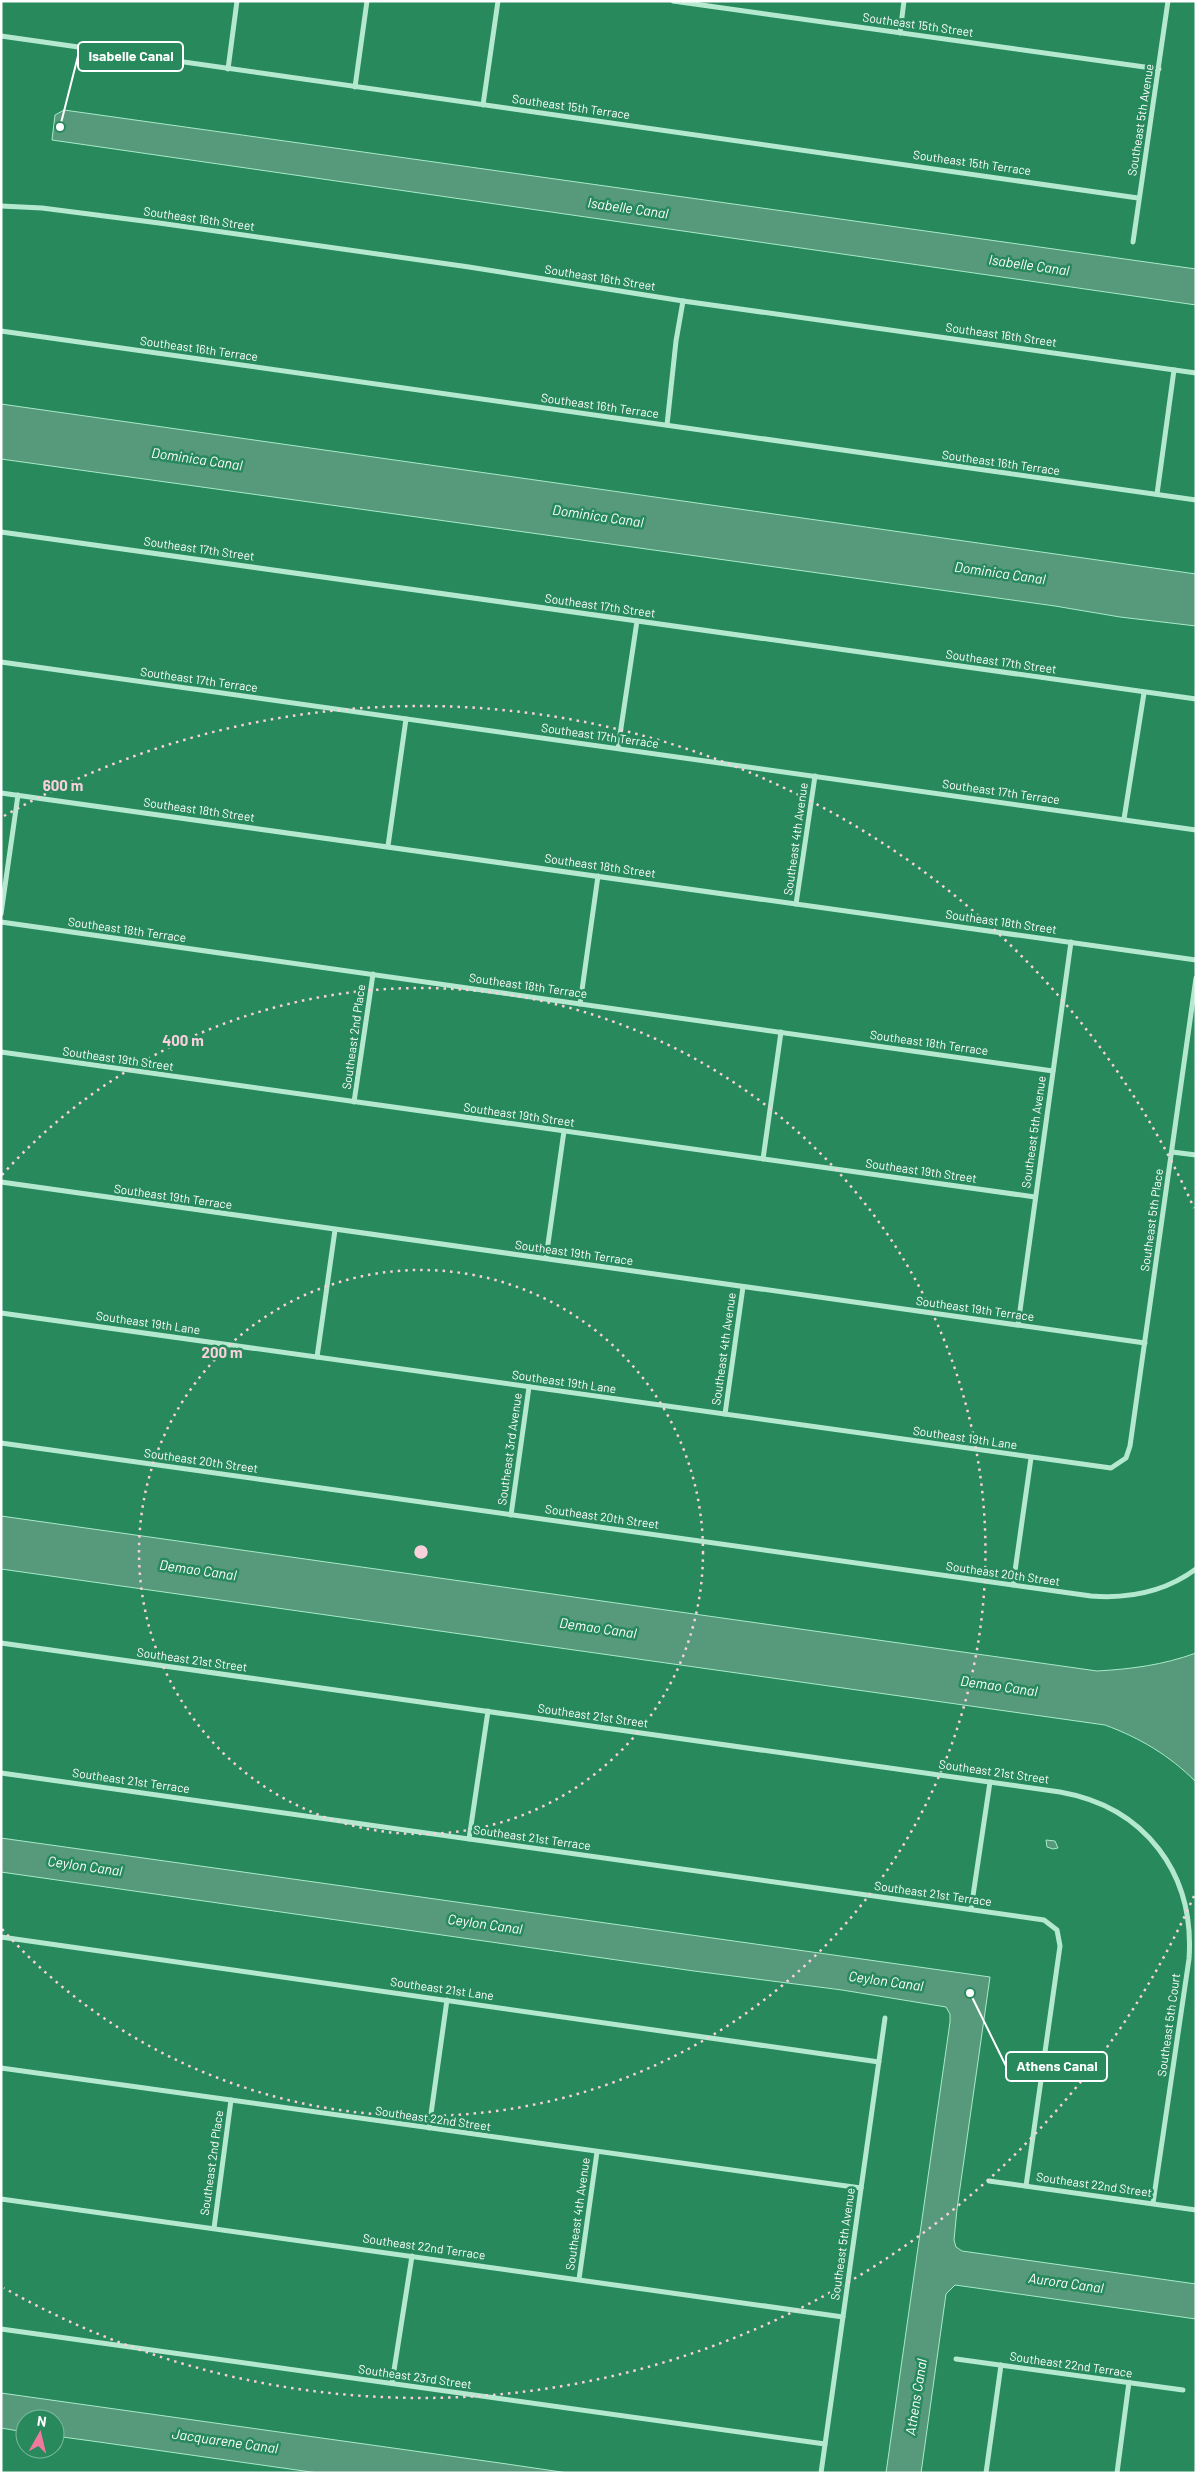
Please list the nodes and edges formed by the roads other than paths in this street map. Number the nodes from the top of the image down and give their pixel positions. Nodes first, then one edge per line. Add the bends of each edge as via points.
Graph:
1 (237, 1) edge
2 (367, 1) edge
3 (498, 1) edge
4 (673, 1) edge
5 (904, 1) edge
6 (1168, 1) edge
7 (900, 33) junction
8 (1, 36) edge
9 (228, 68) junction
10 (1159, 69) junction
11 (354, 86) junction
12 (483, 105) junction
13 (1138, 198) junction
14 (1, 206) edge
15 (1133, 242) dead end
16 (683, 301) junction
17 (1, 331) edge
18 (1174, 370) junction
19 (1196, 373) edge
20 (667, 425) junction
21 (1157, 494) junction
22 (1196, 500) edge
23 (1, 532) edge
24 (637, 621) junction
25 (1, 662) edge
26 (1144, 693) junction
27 (1196, 699) edge
28 (406, 719) junction
29 (618, 748) junction
30 (815, 776) junction
31 (1, 793) edge
32 (18, 795) junction
33 (1124, 819) junction
34 (1196, 830) edge
35 (388, 846) junction
36 (598, 876) junction
37 (796, 904) junction
38 (1, 914) edge
39 (1, 922) edge
40 (1070, 942) junction
41 (1196, 960) edge
42 (373, 974) junction
43 (1196, 978) edge
44 (580, 1004) junction
45 (780, 1032) junction
46 (1, 1052) edge
47 (1053, 1071) junction
48 (354, 1102) junction
49 (564, 1131) junction
50 (1172, 1152) junction
51 (1196, 1155) edge
52 (763, 1160) junction
53 (1, 1182) edge
54 (1035, 1197) junction
55 (335, 1230) junction
56 (546, 1258) junction
57 (742, 1287) junction
58 (1, 1313) edge
59 (1018, 1325) junction
60 (1145, 1344) junction
61 (317, 1357) junction
62 (529, 1387) junction
63 (725, 1414) junction
64 (1, 1443) edge
65 (1031, 1458) junction
66 (1122, 1462) joint
67 (511, 1514) junction
68 (1196, 1569) edge
69 (1013, 1585) junction
70 (1, 1643) edge
71 (488, 1711) junction
72 (1, 1772) edge
73 (990, 1782) junction
74 (469, 1839) junction
75 (1163, 1854) joint
76 (971, 1909) junction
77 (1, 1937) edge
78 (447, 2000) junction
79 (885, 2018) dead end
80 (879, 2062) junction
81 (1, 2068) edge
82 (231, 2100) junction
83 (429, 2128) junction
84 (597, 2152) junction
85 (989, 2181) dead end
86 (1026, 2186) junction
87 (861, 2188) junction
88 (1, 2199) edge
89 (1153, 2203) junction
90 (1196, 2210) edge
91 (214, 2228) junction
92 (412, 2256) junction
93 (578, 2279) junction
94 (843, 2317) junction
95 (1, 2329) edge
96 (956, 2359) dead end
97 (1001, 2365) junction
98 (1129, 2382) junction
99 (392, 2384) junction
100 (1183, 2390) dead end
101 (825, 2444) junction
102 (821, 2473) edge
103 (986, 2473) edge
104 (1117, 2473) edge

1 - 9 street
2 - 11 street
3 - 12 street
4 - 7 street, Southeast 15th Street
5 - 7 street
6 - 10 street, Southeast 5th Avenue
7 - 10 street, Southeast 15th Street
8 - 9 street, Southeast 15th Terrace
9 - 11 street, Southeast 15th Terrace
10 - 13 street, Southeast 5th Avenue
11 - 12 street, Southeast 15th Terrace
12 - 13 street, Southeast 15th Terrace
13 - 15 street, Southeast 5th Avenue
14 - 16 street, Southeast 16th Street via 159,223
16 - 18 street, Southeast 16th Street
16 - 20 street
17 - 20 street, Southeast 16th Terrace
18 - 19 street, Southeast 16th Street
18 - 21 street
20 - 21 street, Southeast 16th Terrace
21 - 22 street, Southeast 16th Terrace
23 - 24 street, Southeast 17th Street
24 - 26 street, Southeast 17th Street
24 - 29 street
25 - 28 street, Southeast 17th Terrace
26 - 27 street, Southeast 17th Street
26 - 33 street
28 - 29 street, Southeast 17th Terrace
28 - 35 street
29 - 30 street, Southeast 17th Terrace
30 - 33 street, Southeast 17th Terrace
30 - 37 street, Southeast 4th Avenue
31 - 32 street, Southeast 18th Street
32 - 35 street, Southeast 18th Street
32 - 38 street
33 - 34 street, Southeast 17th Terrace
35 - 36 street, Southeast 18th Street
36 - 37 street, Southeast 18th Street
36 - 44 street
37 - 40 street, Southeast 18th Street
39 - 42 street, Southeast 18th Terrace
40 - 41 street, Southeast 18th Street
40 - 47 street, Southeast 5th Avenue
42 - 44 street, Southeast 18th Terrace
42 - 48 street, Southeast 2nd Place
43 - 50 street, Southeast 5th Place
44 - 45 street, Southeast 18th Terrace
45 - 47 street, Southeast 18th Terrace
45 - 52 street
46 - 48 street, Southeast 19th Street
47 - 54 street, Southeast 5th Avenue
48 - 49 street, Southeast 19th Street
49 - 52 street, Southeast 19th Street
49 - 56 street
50 - 51 street
50 - 60 street, Southeast 5th Place
52 - 54 street, Southeast 19th Street
53 - 55 street, Southeast 19th Terrace
54 - 59 street, Southeast 5th Avenue
55 - 56 street, Southeast 19th Terrace
55 - 61 street
56 - 57 street, Southeast 19th Terrace
57 - 59 street, Southeast 19th Terrace
57 - 63 street, Southeast 4th Avenue
58 - 61 street, Southeast 19th Lane
59 - 60 street, Southeast 19th Terrace
60 - 66 street, Southeast 5th Place via 1130,1446
61 - 62 street, Southeast 19th Lane
62 - 63 street, Southeast 19th Lane
62 - 67 street, Southeast 3rd Avenue
63 - 65 street, Southeast 19th Lane
64 - 67 street, Southeast 20th Street
65 - 66 street, Southeast 19th Lane via 1104,1468
65 - 69 street
67 - 69 street, Southeast 20th Street
68 - 69 street, Southeast 20th Street via 1168,1585 1130,1596 1091,1596
70 - 71 street, Southeast 21st Street
71 - 73 street, Southeast 21st Street
71 - 74 street
72 - 74 street, Southeast 21st Terrace
73 - 75 street, Southeast 21st Street via 1076,1794 1106,1805 1133,1822
73 - 76 street
74 - 76 street, Southeast 21st Terrace
75 - 89 street, Southeast 5th Court via 1178,1879 1186,1902 1190,1942
76 - 86 street, Southeast 21st Terrace via 1044,1920 1057,1930 1060,1946
77 - 78 street, Southeast 21st Lane
78 - 80 street, Southeast 21st Lane
78 - 83 street
79 - 80 street, Southeast 5th Avenue
80 - 87 street, Southeast 5th Avenue
81 - 82 street, Southeast 22nd Street
82 - 83 street, Southeast 22nd Street
82 - 91 street, Southeast 2nd Place
83 - 84 street, Southeast 22nd Street
84 - 87 street, Southeast 22nd Street
84 - 93 street, Southeast 4th Avenue
85 - 86 street, Southeast 22nd Street
86 - 89 street, Southeast 22nd Street
87 - 94 street, Southeast 5th Avenue
88 - 91 street, Southeast 22nd Terrace
89 - 90 street, Southeast 22nd Street
91 - 92 street, Southeast 22nd Terrace
92 - 93 street, Southeast 22nd Terrace
92 - 99 street
93 - 94 street, Southeast 22nd Terrace
94 - 101 street, Southeast 5th Avenue
95 - 99 street, Southeast 23rd Street
96 - 97 street, Southeast 22nd Terrace
97 - 98 street, Southeast 22nd Terrace
97 - 103 street
98 - 100 street, Southeast 22nd Terrace
98 - 104 street
99 - 101 street, Southeast 23rd Street
101 - 102 street, Southeast 5th Avenue

